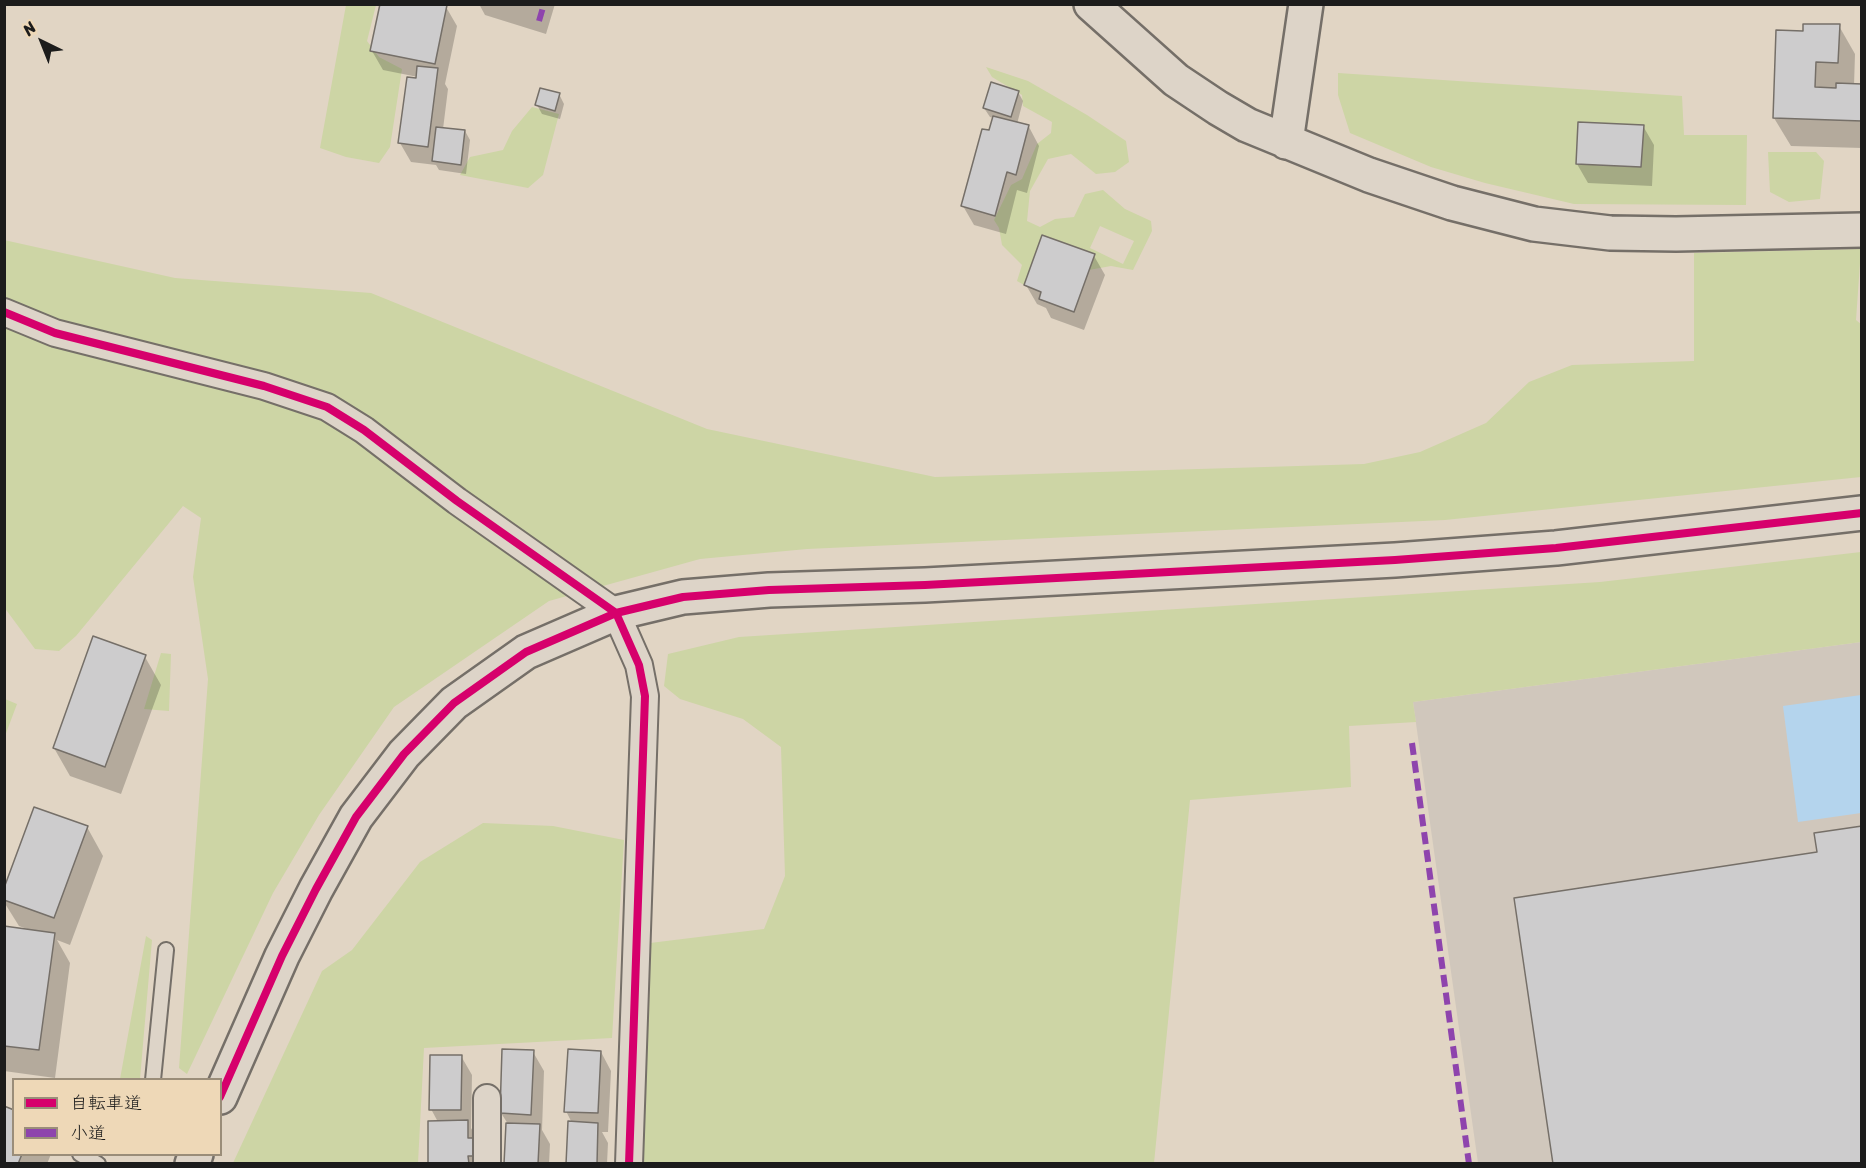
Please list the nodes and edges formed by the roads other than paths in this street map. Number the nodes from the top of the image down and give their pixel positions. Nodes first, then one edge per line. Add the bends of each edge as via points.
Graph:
1 (1091, 4) edge
2 (1306, 4) edge
3 (1286, 142) junction
4 (1862, 230) edge
5 (4, 312) edge
6 (1862, 513) edge
7 (616, 613) junction
8 (166, 950) dead end
9 (153, 1078) edge
10 (222, 1092) edge
11 (487, 1098) dead end
12 (82, 1156) edge
13 (98, 1164) edge
14 (487, 1164) edge
15 (628, 1164) edge

1 - 3 street via 1176,80 1237,119
2 - 3 street
3 - 4 street via 1452,203 1534,224 1610,233
5 - 7 street via 55,333 264,386 327,407
6 - 7 street via 1556,548 1395,560 694,596
7 - 10 street via 526,652 454,703 405,754 356,817 316,889
7 - 15 street via 639,665 645,696
8 - 9 lane
11 - 14 street
12 - 13 lane

